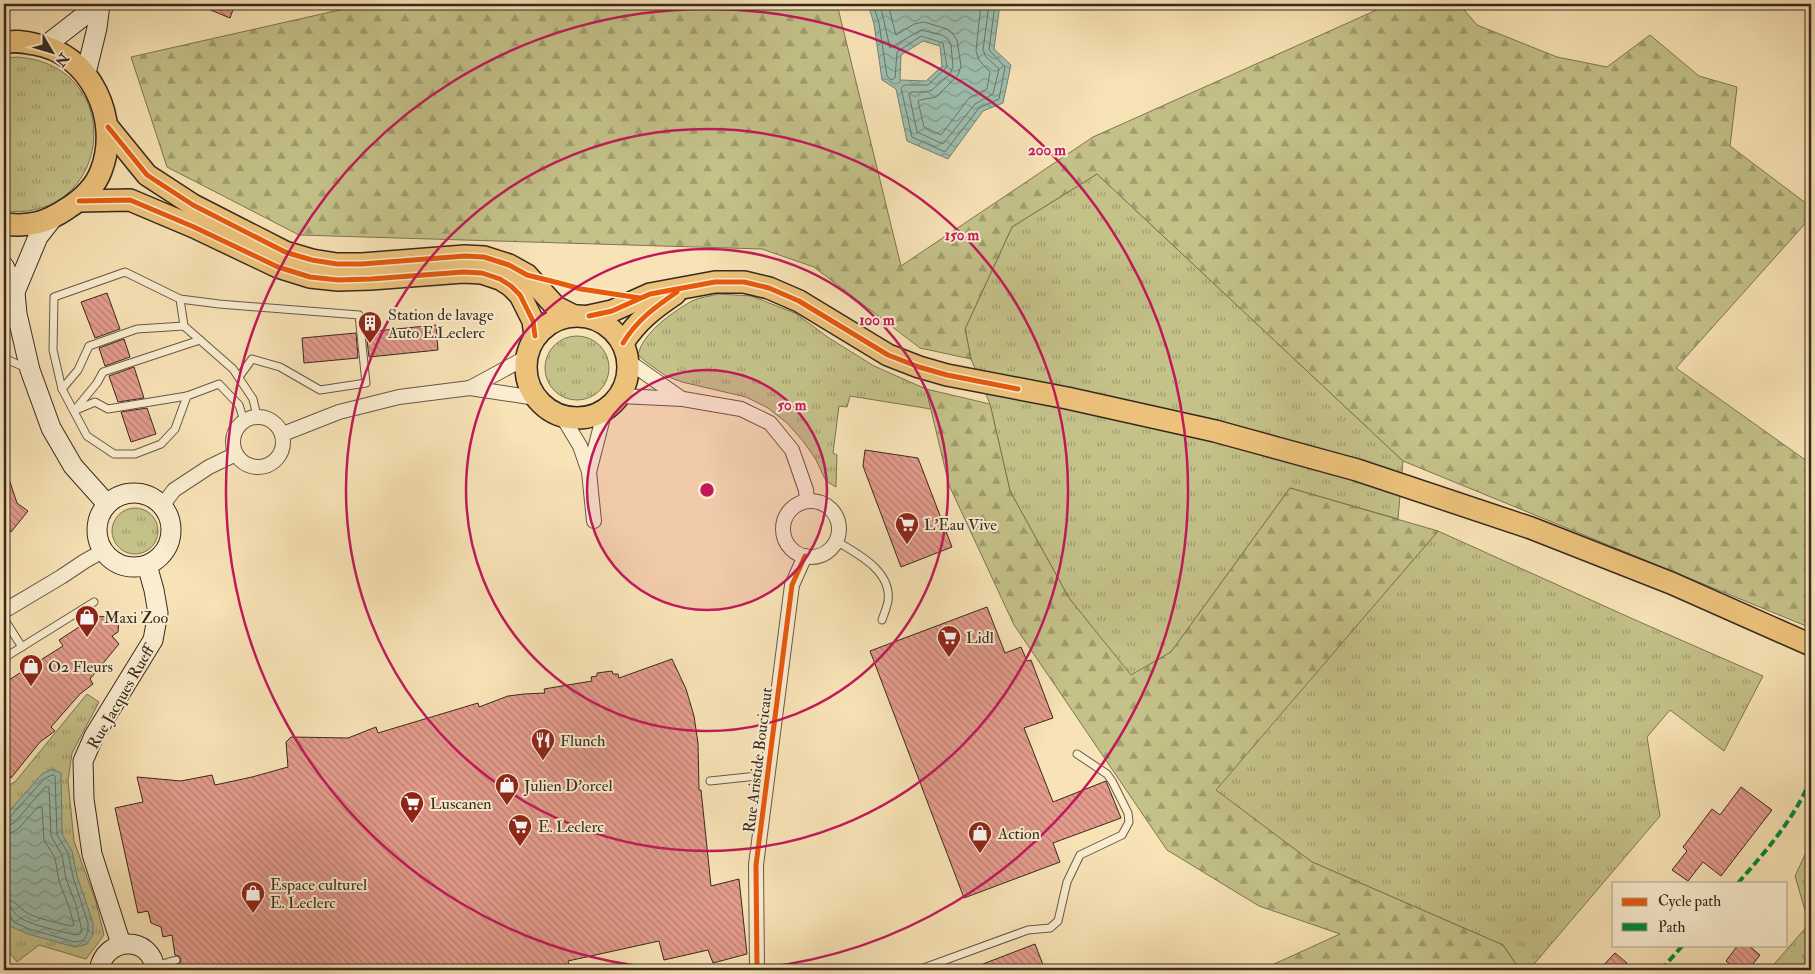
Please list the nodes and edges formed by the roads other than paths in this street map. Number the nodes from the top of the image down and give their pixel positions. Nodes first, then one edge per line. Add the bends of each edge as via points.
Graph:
1 (99, 4) edge
2 (4, 43) edge
3 (45, 46) junction
4 (86, 73) junction
5 (108, 127) junction
6 (79, 200) junction
7 (52, 219) junction
8 (4, 224) edge
9 (4, 266) edge
10 (682, 289) junction
11 (15, 292) junction
12 (180, 299) junction
13 (17, 314) junction
14 (580, 316) junction
15 (184, 326) junction
16 (4, 330) edge
17 (536, 336) junction
18 (200, 340) junction
19 (626, 352) junction
20 (526, 357) junction
21 (4, 358) edge
22 (30, 370) junction
23 (238, 377) junction
24 (470, 388) junction
25 (62, 389) junction
26 (187, 396) junction
27 (536, 398) junction
28 (683, 399) junction
29 (612, 403) junction
30 (74, 411) junction
31 (562, 416) junction
32 (251, 418) junction
33 (283, 434) junction
34 (236, 454) junction
35 (589, 472) junction
36 (808, 501) junction
37 (107, 504) junction
38 (162, 506) junction
39 (594, 520) dead end
40 (836, 541) junction
41 (103, 551) junction
42 (805, 556) junction
43 (147, 565) junction
44 (94, 602) dead end
45 (4, 611) edge
46 (4, 619) edge
47 (882, 620) dead end
48 (1811, 645) edge
49 (22, 647) junction
50 (4, 658) edge
51 (1077, 754) dead end
52 (767, 774) junction
53 (710, 781) dead end
54 (121, 944) junction
55 (176, 960) dead end
56 (155, 968) edge
57 (98, 970) edge
58 (757, 970) edge
59 (918, 970) edge

1 - 3 street
1 - 4 street
2 - 3 main road via 13,41
3 - 4 main road via 61,52
4 - 5 main road via 100,96
5 - 6 main road via 107,150 101,172 92,188
5 - 14 main road via 147,175 194,205 285,252 337,264 484,257 528,274 556,307
6 - 7 main road
6 - 17 main road via 130,200 278,267 310,277 338,280 482,273 500,279 520,295 533,321
7 - 8 main road via 21,226
7 - 11 street via 38,237
9 - 11 street
10 - 14 main road via 650,294 612,312
10 - 19 main road via 652,309 632,328
10 - 48 main road via 715,282 744,282 769,288 799,301 888,355 918,367 1216,431 1357,470 1531,528 1671,583
11 - 13 street
12 - 15 lane
12 - 23 lane via 359,315 366,383 320,390 280,367 252,359
12 - 25 lane via 125,272 54,297 53,350
13 - 16 lane
13 - 22 street
14 - 17 main road via 552,322
14 - 19 main road via 603,322 614,331
15 - 18 lane
15 - 25 lane via 137,329 89,346 78,370
17 - 20 main road
18 - 23 lane via 233,368
18 - 30 lane via 103,372
19 - 28 street
19 - 29 main road via 627,379
20 - 24 street
20 - 27 main road via 527,379
21 - 22 lane
22 - 37 street via 55,435 73,466
23 - 32 lane via 253,399
24 - 27 street
24 - 33 street via 399,397 340,412
25 - 30 lane
26 - 30 lane via 108,409 95,402
26 - 30 lane via 175,429 161,444 135,454 114,454 87,436
26 - 32 lane via 219,384
27 - 31 main road
28 - 29 street
28 - 36 street via 741,409 770,423 792,450
29 - 31 main road via 592,416
29 - 35 street
31 - 35 street via 580,446
32 - 33 street via 265,417 273,421
32 - 34 street via 235,432
33 - 34 street via 283,449 267,466 253,467
34 - 38 street via 174,490
35 - 39 street
36 - 40 street via 817,501 832,510 839,525
36 - 42 street via 793,508 784,529 790,546
37 - 38 street via 129,493 141,493
37 - 41 street via 97,527
38 - 43 street via 171,527 170,539 165,550
40 - 42 street via 823,554
40 - 47 lane via 875,567 886,584 888,600
41 - 43 street via 123,566
41 - 45 street
42 - 52 street, Rue Aristide Boucicaut via 792,584
43 - 54 street, Rue Jacques Rueff via 158,613 154,640 94,736 83,761 84,798 92,854
44 - 49 lane
46 - 49 lane
49 - 50 lane
51 - 59 lane via 1107,774 1128,813 1129,822 1122,835 1080,855 1067,882 1056,925 1028,930
52 - 53 lane
52 - 58 street, Rue Aristide Boucicaut via 756,866
54 - 56 street via 138,946 146,951
54 - 57 street via 106,953
55 - 56 lane

